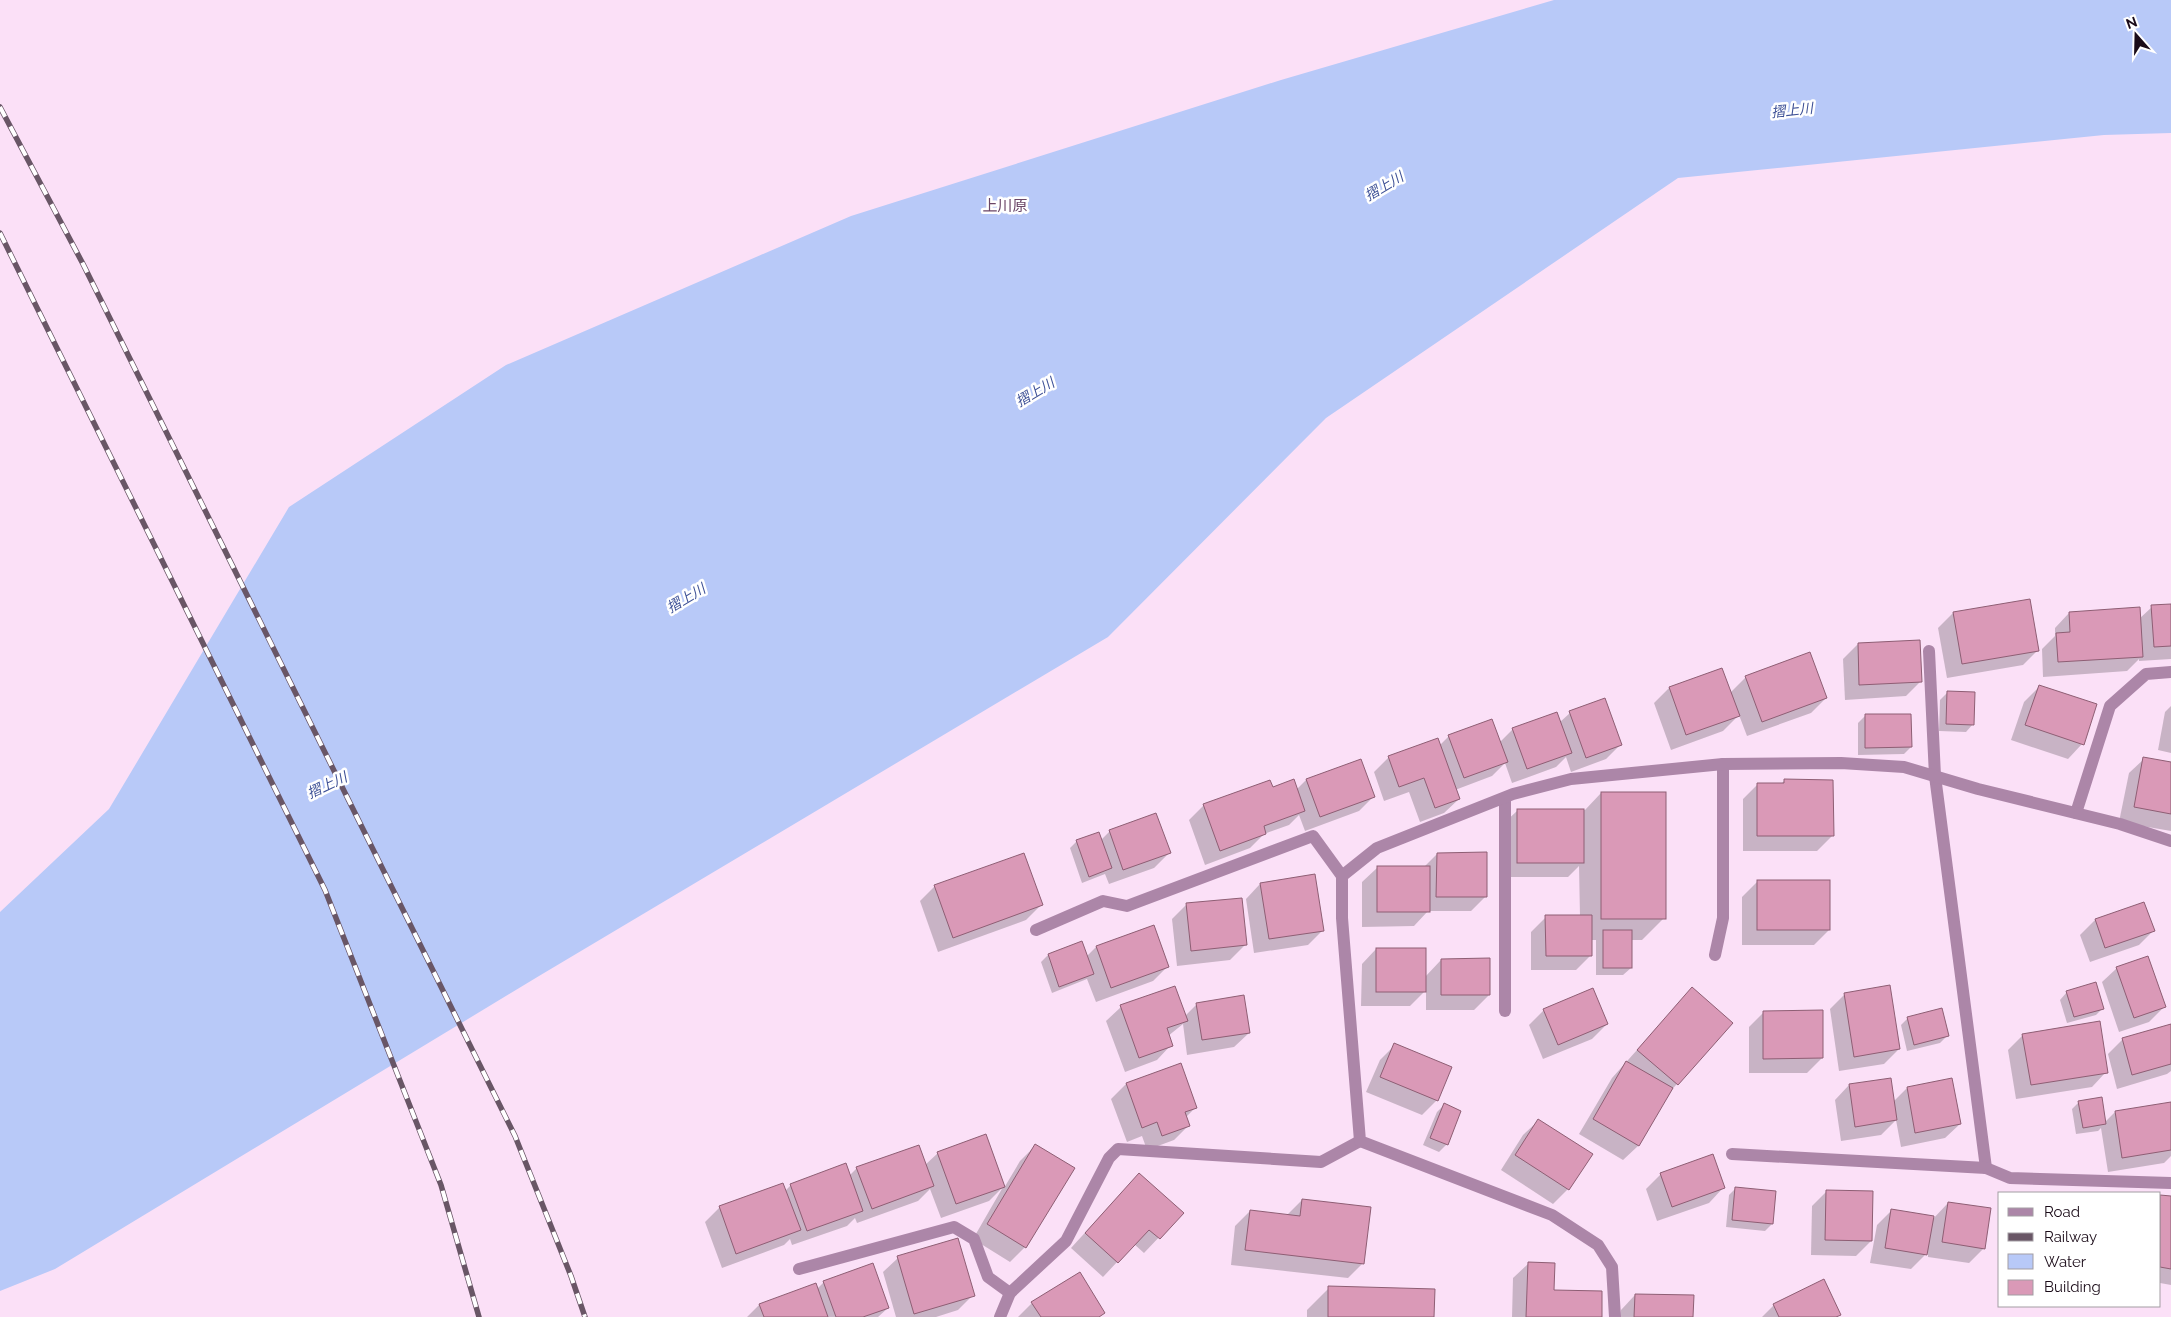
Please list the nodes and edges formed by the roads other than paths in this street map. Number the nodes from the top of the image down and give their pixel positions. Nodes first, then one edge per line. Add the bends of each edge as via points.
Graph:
1 (1929, 651) dead end
2 (2171, 672) edge
3 (1723, 764) junction
4 (1935, 776) junction
5 (1505, 798) junction
6 (2076, 813) junction
7 (2171, 841) edge
8 (1342, 876) junction
9 (1036, 930) dead end
10 (1715, 955) dead end
11 (1505, 1011) dead end
12 (1360, 1141) junction
13 (1732, 1154) dead end
14 (1986, 1168) junction
15 (2171, 1183) edge
16 (799, 1269) dead end
17 (1010, 1293) junction
18 (1000, 1317) edge
19 (1614, 1317) edge

1 - 4 street
2 - 6 street via 2146,674 2110,706
3 - 4 street via 1841,763 1904,767
3 - 5 street via 1571,779
3 - 10 street via 1723,918
4 - 6 street
4 - 14 street
5 - 8 street via 1377,848
5 - 11 street
6 - 7 street
8 - 9 street via 1313,836 1127,906 1103,901
8 - 12 street via 1343,928
12 - 17 street via 1321,1162 1118,1149 1109,1158 1066,1241
12 - 19 street via 1552,1215 1598,1245 1612,1267
13 - 14 street
14 - 15 street via 2010,1178
16 - 17 street via 954,1227 974,1239 988,1278
17 - 18 street

